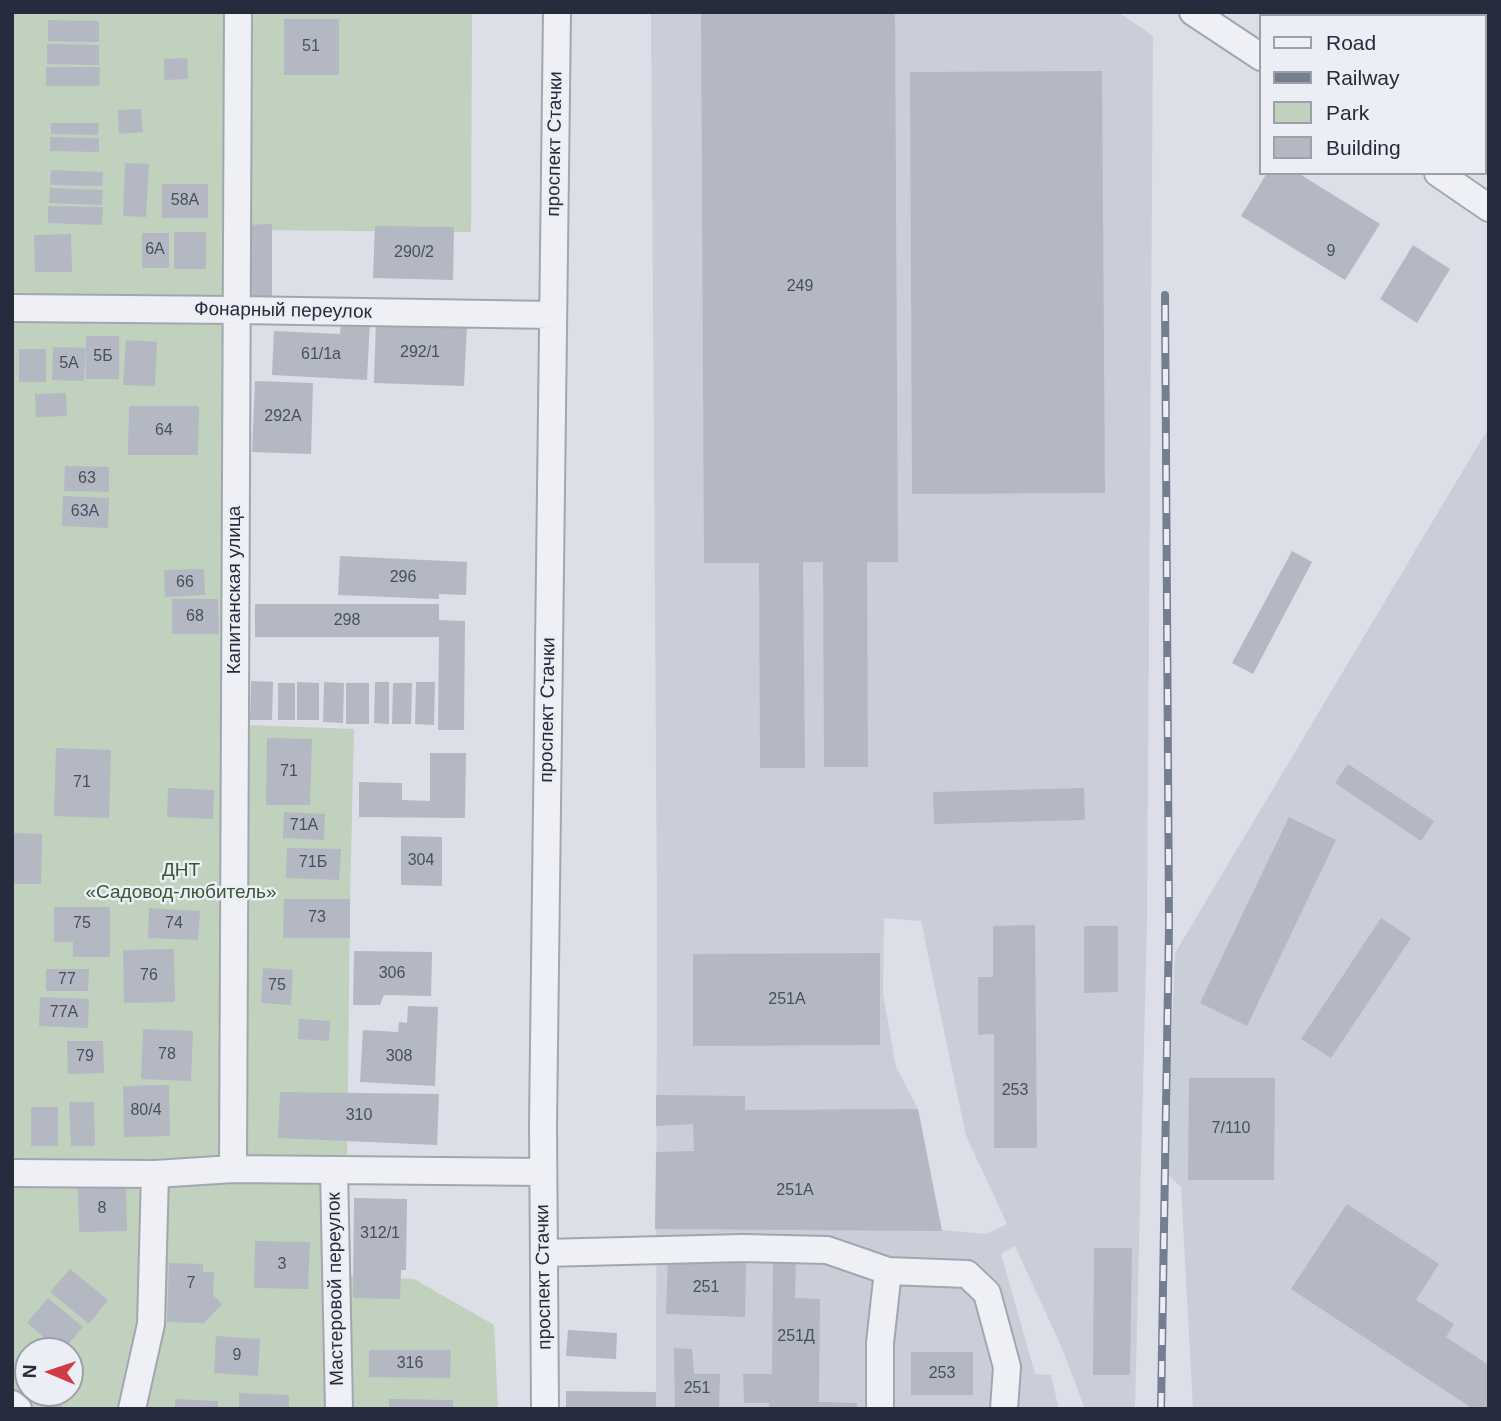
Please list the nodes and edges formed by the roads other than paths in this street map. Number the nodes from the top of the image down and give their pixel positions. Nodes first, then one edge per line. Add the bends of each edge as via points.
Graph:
1 (238, 12) edge
2 (557, 12) edge
3 (1193, 12) edge
4 (1260, 56) edge
5 (1441, 175) edge
6 (1489, 208) edge
7 (12, 308) edge
8 (237, 310) junction
9 (553, 315) junction
10 (233, 1168) junction
11 (334, 1170) junction
12 (543, 1172) junction
13 (12, 1173) edge
14 (155, 1174) junction
15 (544, 1254) junction
16 (888, 1271) junction
17 (12, 1404) edge
18 (18, 1409) edge
19 (132, 1409) edge
20 (339, 1409) edge
21 (545, 1409) edge
22 (880, 1409) edge
23 (1004, 1409) edge

1 - 8 street, Капитанская улица
2 - 9 street, проспект Стачки
3 - 4 street
5 - 6 street
7 - 8 street, Фонарный переулок
8 - 9 street, Фонарный переулок
8 - 10 street, Капитанская улица
9 - 12 street, проспект Стачки
10 - 11 street, Мастеровой переулок
10 - 14 street, Мастеровой переулок
11 - 12 street, Мастеровой переулок
11 - 20 street, Мастеровой переулок
12 - 15 street, проспект Стачки
13 - 14 street, Мастеровой переулок
14 - 19 street via 151,1324
15 - 16 street via 827,1250
15 - 21 street, проспект Стачки
16 - 22 street via 880,1343
16 - 23 street via 967,1274 987,1293 1007,1367
17 - 18 street

